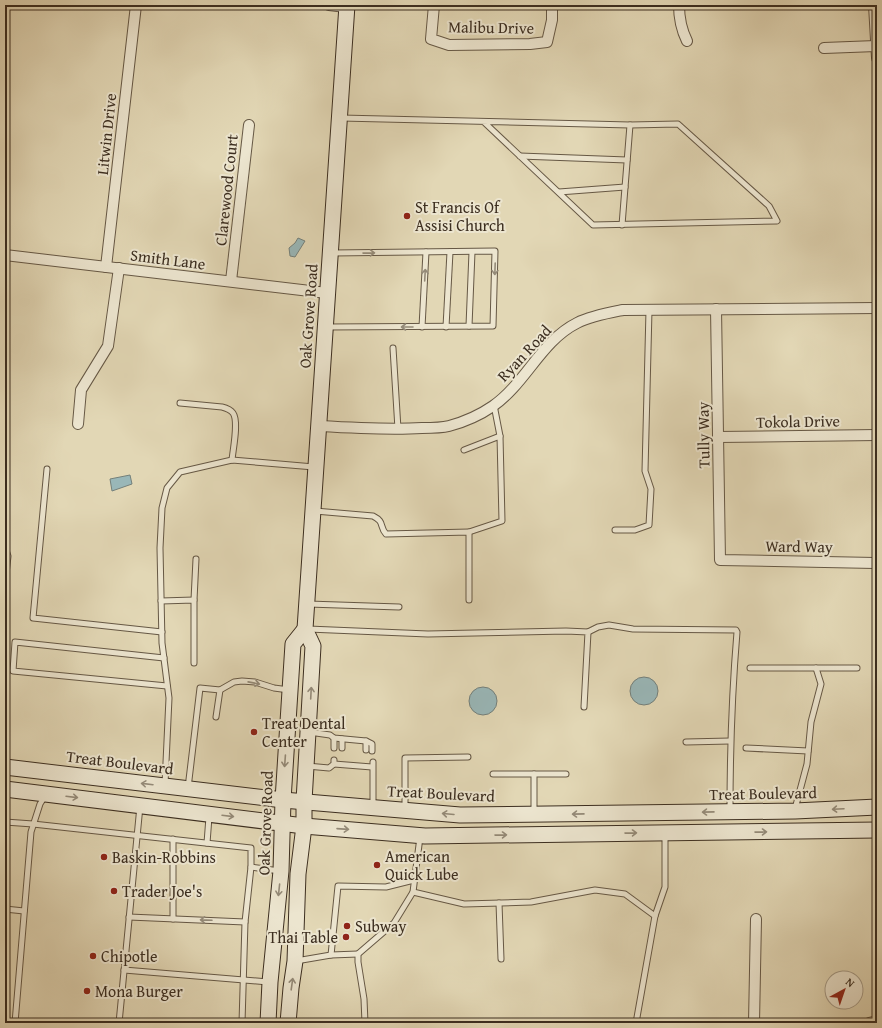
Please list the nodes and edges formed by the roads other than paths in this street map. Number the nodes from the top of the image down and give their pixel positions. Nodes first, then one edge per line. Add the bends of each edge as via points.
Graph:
1 (136, 5) edge
2 (329, 5) edge
3 (434, 5) edge
4 (552, 5) edge
5 (678, 5) edge
6 (874, 5) edge
7 (346, 6) edge
8 (687, 41) dead end
9 (876, 46) edge
10 (824, 48) dead end
11 (877, 58) edge
12 (339, 118) junction
13 (485, 122) junction
14 (249, 125) dead end
15 (630, 125) junction
16 (520, 156) junction
17 (627, 160) junction
18 (625, 187) junction
19 (559, 192) junction
20 (622, 225) junction
21 (426, 252) junction
22 (450, 252) junction
23 (472, 252) junction
24 (330, 253) junction
25 (5, 254) edge
26 (106, 267) junction
27 (119, 268) junction
28 (231, 282) junction
29 (327, 293) junction
30 (877, 308) edge
31 (716, 309) junction
32 (649, 310) junction
33 (469, 326) junction
34 (325, 327) junction
35 (422, 327) junction
36 (446, 327) junction
37 (393, 348) dead end
38 (180, 403) dead end
39 (494, 405) junction
40 (78, 424) dead end
41 (318, 426) junction
42 (398, 430) junction
43 (500, 436) junction
44 (877, 436) edge
45 (718, 437) junction
46 (464, 450) dead end
47 (232, 460) junction
48 (315, 467) junction
49 (47, 469) dead end
50 (312, 511) junction
51 (615, 530) dead end
52 (469, 532) junction
53 (5, 547) edge
54 (196, 559) dead end
55 (720, 560) joint
56 (877, 564) edge
57 (5, 583) edge
58 (194, 600) junction
59 (469, 600) dead end
60 (161, 601) junction
61 (307, 604) junction
62 (399, 608) dead end
63 (305, 629) junction
64 (162, 632) junction
65 (588, 632) junction
66 (164, 658) junction
67 (194, 663) dead end
68 (750, 668) dead end
69 (816, 668) junction
70 (857, 668) dead end
71 (167, 686) junction
72 (220, 690) junction
73 (290, 690) junction
74 (584, 707) dead end
75 (216, 717) dead end
76 (308, 732) junction
77 (334, 738) junction
78 (342, 739) junction
79 (366, 741) junction
80 (730, 741) junction
81 (686, 742) dead end
82 (334, 748) dead end
83 (342, 748) dead end
84 (746, 748) dead end
85 (366, 750) dead end
86 (372, 751) dead end
87 (808, 751) junction
88 (468, 757) dead end
89 (5, 766) edge
90 (307, 766) junction
91 (493, 774) dead end
92 (534, 774) junction
93 (566, 774) dead end
94 (165, 786) junction
95 (5, 789) edge
96 (187, 789) junction
97 (46, 794) junction
98 (282, 800) junction
99 (304, 801) junction
100 (140, 805) junction
101 (373, 807) junction
102 (877, 807) edge
103 (405, 810) junction
104 (795, 811) junction
105 (730, 812) junction
106 (209, 814) junction
107 (534, 814) junction
108 (5, 822) edge
109 (283, 823) junction
110 (33, 824) junction
111 (304, 826) junction
112 (877, 830) edge
113 (665, 833) junction
114 (420, 835) junction
115 (138, 836) junction
116 (173, 839) junction
117 (206, 843) junction
118 (251, 867) junction
119 (281, 871) junction
120 (414, 880) junction
121 (413, 892) junction
122 (499, 903) junction
123 (5, 909) edge
124 (24, 911) junction
125 (655, 916) junction
126 (129, 917) junction
127 (756, 918) dead end
128 (173, 919) junction
129 (245, 922) junction
130 (358, 954) junction
131 (331, 955) junction
132 (501, 959) dead end
133 (295, 961) junction
134 (124, 970) junction
135 (243, 979) junction
136 (270, 982) junction
137 (877, 1021) edge
138 (15, 1023) edge
139 (119, 1023) edge
140 (242, 1023) edge
141 (268, 1023) edge
142 (288, 1023) edge
143 (365, 1023) edge
144 (636, 1023) edge
145 (754, 1023) edge
146 (869, 1023) edge

1 - 26 street, Litwin Drive
2 - 7 street
3 - 4 street, Malibu Drive via 431,39 449,45 546,42 552,20
5 - 8 street via 682,31
6 - 9 street
7 - 12 main road, Oak Grove Road
9 - 10 street
9 - 11 street
12 - 13 lane
12 - 24 main road, Oak Grove Road
13 - 15 lane
13 - 16 lane
14 - 28 street, Clarewood Court
15 - 17 lane
15 - 20 lane via 678,124 769,206 776,221
16 - 17 lane
16 - 19 lane
17 - 18 lane
18 - 19 lane
18 - 20 lane
19 - 20 lane via 593,224
21 - 22 lane
24 -> 21 lane
35 -> 21 lane
22 - 23 lane
22 - 36 lane
23 - 33 lane
23 -> 33 lane via 495,251 493,326
24 - 29 main road, Oak Grove Road
25 - 26 street, Smith Lane
26 - 27 street, Smith Lane
27 - 28 street, Smith Lane
27 - 40 street via 108,346 81,390
28 - 29 street, Smith Lane
29 - 34 main road, Oak Grove Road
30 - 31 street, Ryan Road
31 - 32 street, Ryan Road
31 - 45 street, Tully Way
32 - 39 street, Ryan Road via 623,310 576,323 547,347 513,389
32 - 51 lane via 645,471 651,489 649,524 635,530
33 - 36 lane
35 -> 34 lane
34 - 41 main road, Oak Grove Road
35 - 36 lane
37 - 42 lane
38 - 47 lane via 222,407 234,413
39 - 42 street, Ryan Road via 471,418 448,426
39 - 43 lane
41 - 42 street, Ryan Road
41 - 48 main road, Oak Grove Road
43 - 46 lane
43 - 52 lane via 502,521
44 - 45 street, Tokola Drive
45 - 55 street, Tully Way
47 - 48 lane
47 - 60 lane via 180,472 167,488 162,508
48 - 50 main road, Oak Grove Road
49 - 64 lane via 33,618
50 - 52 lane via 373,516 379,519 386,534
50 - 61 main road, Oak Grove Road
52 - 59 lane
53 - 57 lane via 8,556
54 - 58 lane
55 - 56 street, Ward Way
58 - 60 lane
58 - 67 lane
60 - 64 lane
61 - 62 lane
61 - 63 main road, Oak Grove Road
63 - 65 lane via 428,634
63 - 73 main road, Oak Grove Road via 293,644
76 -> 63 main road, Oak Grove Road via 313,646
64 - 66 lane
65 - 74 lane
65 - 80 lane via 598,627 609,626 633,629 736,630
66 - 71 lane
66 - 71 lane via 15,642 13,671
68 - 69 lane
69 - 70 lane
69 - 87 lane via 820,684
71 - 94 lane via 169,698
72 -> 73 lane via 234,682 242,681
72 - 75 lane
72 - 96 lane via 200,688
73 -> 98 main road, Oak Grove Road
76 - 77 lane via 330,735
76 - 90 main road, Oak Grove Road
77 - 78 lane
77 - 82 lane
78 - 79 lane
78 - 83 lane
79 - 85 lane
79 - 86 lane via 372,744
80 - 81 lane
80 - 105 lane
84 - 87 lane
87 - 104 lane
88 - 103 lane via 405,758
94 -> 89 main road, Treat Boulevard
90 - 99 main road, Oak Grove Road
90 - 101 lane via 329,768 334,762 372,765
91 - 92 lane
92 - 93 lane
92 - 107 lane
94 - 96 main road, Treat Boulevard
95 - 97 main road
96 - 98 main road, Treat Boulevard
97 -> 100 main road
97 - 110 lane
98 - 99 main road, Treat Boulevard
98 - 109 main road, Oak Grove Road
99 - 101 main road, Treat Boulevard
99 - 111 main road, Oak Grove Road
100 - 106 main road
100 - 115 lane
101 - 103 main road, Treat Boulevard
102 -> 104 main road, Treat Boulevard
107 -> 103 main road, Treat Boulevard via 460,815
104 - 105 main road, Treat Boulevard
105 -> 107 main road, Treat Boulevard
106 -> 109 main road
106 - 117 lane
108 - 110 lane
109 - 111 main road
109 - 119 main road, Oak Grove Road
110 - 115 lane
110 - 124 lane
111 -> 114 main road
111 - 133 main road, Oak Grove Road via 298,874
113 -> 112 main road
114 -> 113 main road
113 - 125 lane via 665,887
114 - 120 lane
115 - 116 lane
115 - 126 lane
116 - 117 lane
116 - 128 lane
117 - 118 lane via 251,848
118 - 119 lane
118 - 129 lane
119 -> 136 main road, Oak Grove Road
120 - 121 lane
120 - 131 lane via 386,887 338,886
121 - 122 lane via 464,904
121 - 130 lane via 394,923
122 - 125 lane via 531,902 595,890 625,894
122 - 132 lane
123 - 124 lane
124 - 138 lane
125 - 144 lane
126 - 128 lane
126 - 134 lane
127 - 145 street
129 -> 128 lane
129 - 135 lane
130 - 131 lane
130 - 143 lane
131 - 133 lane
142 -> 133 main road, Oak Grove Road
134 - 135 lane
134 - 139 lane
135 - 136 lane
135 - 140 lane
136 - 141 main road, Oak Grove Road
137 - 146 street

